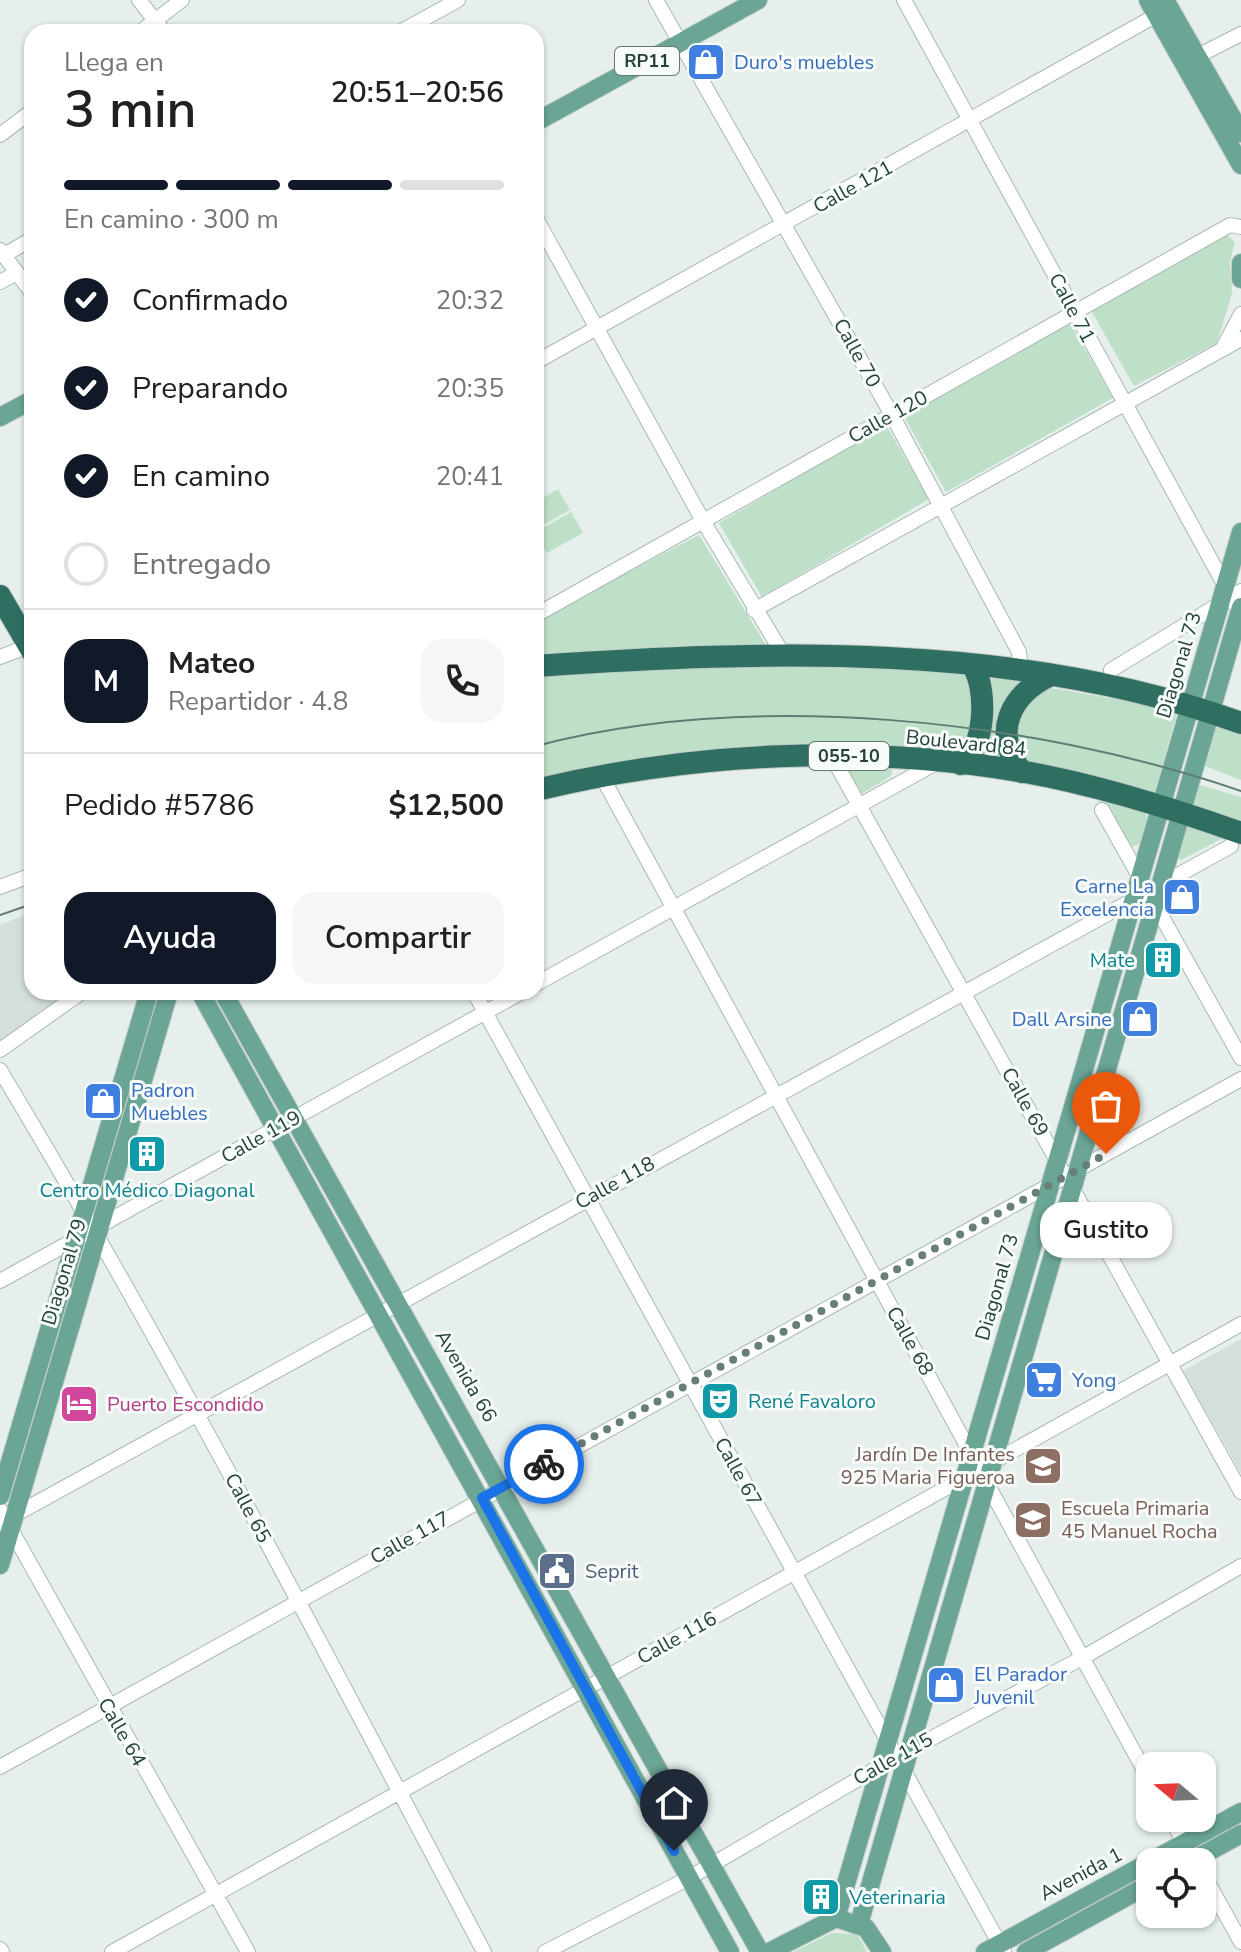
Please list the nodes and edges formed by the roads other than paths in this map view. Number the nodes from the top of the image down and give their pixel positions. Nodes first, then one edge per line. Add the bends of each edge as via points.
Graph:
1 (139, 0) edge
2 (182, 0) edge
3 (656, 0) edge
4 (758, 0) edge
5 (904, 0) edge
6 (455, 1) edge
7 (1159, 6) edge
8 (157, 24) edge
9 (161, 24) edge
10 (414, 24) edge
11 (1241, 34) edge
12 (679, 43) junction
13 (1190, 60) junction
14 (24, 117) edge
15 (544, 118) edge
16 (971, 121) junction
17 (1241, 133) edge
18 (0, 135) edge
19 (1241, 165) edge
20 (784, 226) junction
21 (1241, 227) edge
22 (544, 233) edge
23 (24, 242) edge
24 (2, 252) edge
25 (1241, 263) edge
26 (17, 273) junction
27 (1241, 279) edge
28 (0, 282) edge
29 (24, 282) edge
30 (1075, 312) junction
31 (1241, 314) edge
32 (596, 327) junction
33 (1241, 339) edge
34 (1224, 346) junction
35 (544, 357) edge
36 (1123, 403) junction
37 (24, 407) edge
38 (892, 415) junction
39 (0, 417) edge
40 (942, 508) junction
41 (703, 521) junction
42 (1241, 532) edge
43 (0, 596) edge
44 (1234, 601) edge
45 (544, 610) edge
46 (754, 610) junction
47 (24, 635) edge
48 (24, 649) edge
49 (783, 654) junction
50 (0, 657) edge
51 (544, 665) edge
52 (972, 665) junction
53 (1021, 670) junction
54 (1111, 670) dead end
55 (1051, 675) junction
56 (1200, 709) junction
57 (1241, 723) edge
58 (831, 755) junction
59 (936, 762) junction
60 (961, 764) junction
61 (1022, 772) junction
62 (601, 775) junction
63 (544, 788) edge
64 (858, 806) junction
65 (1159, 806) junction
66 (1102, 810) dead end
67 (1182, 812) junction
68 (1236, 839) edge
69 (24, 878) edge
70 (0, 887) edge
71 (1148, 889) junction
72 (673, 908) junction
73 (544, 980) edge
74 (962, 991) junction
75 (71, 1000) edge
76 (147, 1000) edge
77 (167, 1000) edge
78 (204, 1000) edge
79 (227, 1000) edge
80 (478, 1000) edge
81 (507, 1000) edge
82 (485, 1012) junction
83 (0, 1050) edge
84 (1241, 1058) edge
85 (0, 1070) edge
86 (1241, 1079) edge
87 (775, 1095) junction
88 (294, 1119) junction
89 (276, 1129) junction
90 (1065, 1175) junction
91 (587, 1198) junction
92 (83, 1208) junction
93 (98, 1230) junction
94 (74, 1241) junction
95 (877, 1280) junction
96 (0, 1281) edge
97 (397, 1304) junction
98 (378, 1314) junction
99 (1241, 1324) edge
100 (1171, 1363) junction
101 (689, 1384) junction
102 (197, 1414) junction
103 (979, 1470) junction
104 (502, 1488) junction
105 (1241, 1492) edge
106 (0, 1496) edge
107 (482, 1498) junction
108 (6, 1519) edge
109 (0, 1565) edge
110 (1241, 1566) edge
111 (794, 1573) junction
112 (297, 1600) junction
113 (1082, 1658) junction
114 (606, 1677) junction
115 (585, 1689) junction
116 (107, 1705) junction
117 (1136, 1756) edge
118 (895, 1758) junction
119 (0, 1767) edge
120 (400, 1792) junction
121 (1241, 1812) edge
122 (1178, 1832) edge
123 (1241, 1834) edge
124 (1184, 1843) junction
125 (1187, 1848) edge
126 (1216, 1851) edge
127 (710, 1864) junction
128 (689, 1878) junction
129 (1136, 1892) edge
130 (216, 1894) junction
131 (1216, 1899) edge
132 (836, 1918) junction
133 (859, 1924) junction
134 (1241, 1942) edge
135 (996, 1949) edge
136 (112, 1952) edge
137 (248, 1952) edge
138 (484, 1952) edge
139 (545, 1952) edge
140 (730, 1952) edge
141 (760, 1952) edge
142 (769, 1952) edge
143 (882, 1952) edge
144 (1026, 1952) edge

1 - 8 street
2 - 9 street
3 - 12 street, Calle 70
4 - 12 main road, RP11
5 - 16 street, Calle 71
6 - 10 street
7 - 13 main road
7 - 16 street, Calle 121
11 - 13 street
12 - 15 main road, RP11
12 - 20 street, Calle 70
13 - 17 main road
13 - 19 main road
14 - 18 street
16 - 20 street, Calle 121
16 - 30 street, Calle 71
20 - 32 street, Calle 121
20 - 38 street, Calle 70
21 - 30 street, Calle 120 via 1230,225
22 - 32 street
23 - 24 street
24 - 26 street
25 - 27 main road
26 - 28 street
26 - 29 street
30 - 36 street, Calle 71
30 - 38 street, Calle 120
31 - 34 street
32 - 35 street, Calle 121
32 - 41 street
33 - 34 street
34 - 36 street
36 - 40 street
36 - 44 street, Calle 71
37 - 39 main road
38 - 40 street, Calle 70
38 - 41 street, Calle 120
40 - 46 street
40 - 53 street, Calle 70 via 1019,652
41 - 45 street, Calle 120
41 - 46 street
42 - 44 main road, Diagonal 73
43 - 47 highway
44 - 54 street
44 - 56 main road, Diagonal 73
46 - 49 street
48 - 50 street
49 - 51 highway
49 - 52 highway
52 - 53 highway
52 - 60 highway via 982,683 981,713 974,752
53 - 55 highway
55 - 56 highway
55 - 61 highway via 1021,693 1007,718 1008,750
56 - 57 highway
56 - 65 main road, Diagonal 73
56 - 67 main road, Diagonal 73
58 - 59 highway, Boulevard 84 / 055-10
58 - 62 highway, Boulevard 84 / 055-10
58 - 64 street, Calle 69
59 - 60 highway, Boulevard 84 / 055-10
59 - 64 street
60 - 61 highway, Boulevard 84 / 055-10
61 - 65 highway, Boulevard 84 / 055-10
62 - 63 highway, Boulevard 84 / 055-10
62 - 72 street, Calle 68
64 - 72 street
64 - 74 street, Calle 69
65 - 67 highway, Boulevard 84 / 055-10
65 - 71 main road, Diagonal 73
66 - 71 street
67 - 68 highway, Boulevard 84 / 055-10
67 - 71 main road, Diagonal 73
68 - 71 street, Calle 118
69 - 70 street
71 - 74 street, Calle 118
71 - 84 street
71 - 90 main road, Diagonal 73
72 - 73 street
72 - 87 street, Calle 68
74 - 87 street, Calle 118
74 - 90 street, Calle 69
75 - 83 street
76 - 92 main road, Diagonal 79
77 - 93 main road, Diagonal 79
78 - 89 main road
79 - 88 main road, Avenida 66
80 - 82 street, Calle 67
81 - 82 street, Calle 119
82 - 88 street, Calle 119
82 - 91 street, Calle 67
85 - 92 street, Calle 65
86 - 90 street, Calle 117
87 - 91 street, Calle 118
87 - 95 street, Calle 68
88 - 89 street, Calle 119
88 - 97 main road, Avenida 66
89 - 93 street, Calle 119
89 - 98 main road
90 - 95 street, Calle 117
90 - 100 street, Calle 69
90 - 103 main road, Diagonal 73
91 - 97 street, Calle 118
91 - 101 street, Calle 67
92 - 93 street, Calle 65
92 - 94 main road, Diagonal 79
93 - 94 street, Calle 119
93 - 102 street, Calle 65
93 - 108 main road, Diagonal 79
94 - 96 street, Calle 119
94 - 106 main road, Diagonal 79
95 - 101 street, Calle 117
95 - 103 street, Calle 68
97 - 98 street, Calle 118
97 - 104 main road, Avenida 66
98 - 102 street, Calle 118
98 - 107 main road
99 - 100 street, Calle 116
100 - 103 street, Calle 116
100 - 105 street, Calle 69
101 - 104 street, Calle 117
101 - 111 street, Calle 67
102 - 108 street, Calle 118
102 - 112 street, Calle 65
103 - 111 street, Calle 116
103 - 113 street, Calle 68
103 - 118 main road, Diagonal 73
104 - 107 street, Calle 117
104 - 114 main road, Avenida 66
107 - 112 street, Calle 117
107 - 115 main road
108 - 109 main road, Diagonal 79
108 - 116 street, Calle 64
110 - 113 street, Calle 115
111 - 114 street, Calle 116
111 - 118 street, Calle 67
112 - 116 street, Calle 117
112 - 120 street, Calle 65
113 - 117 street, Calle 68
113 - 118 street, Calle 115
114 - 115 street, Calle 116
114 - 127 main road, Avenida 66
115 - 120 street, Calle 116
115 - 128 main road
116 - 119 street, Calle 117
116 - 130 street, Calle 64
118 - 127 street, Calle 115
118 - 132 main road, Diagonal 73
118 - 133 main road, Diagonal 73
118 - 135 street, Calle 67
120 - 130 street, Calle 116
120 - 138 street, Calle 65
121 - 124 main road, Avenida 1
122 - 124 street
123 - 126 main road
124 - 125 street
124 - 135 main road, Avenida 1
127 - 128 street, Calle 115
127 - 141 main road, Avenida 66
128 - 139 street, Calle 115
128 - 140 main road
129 - 144 main road, Avenida 1
130 - 136 street, Calle 116
130 - 137 street, Calle 64
131 - 134 street
132 - 133 main road
132 - 142 main road
133 - 143 main road

